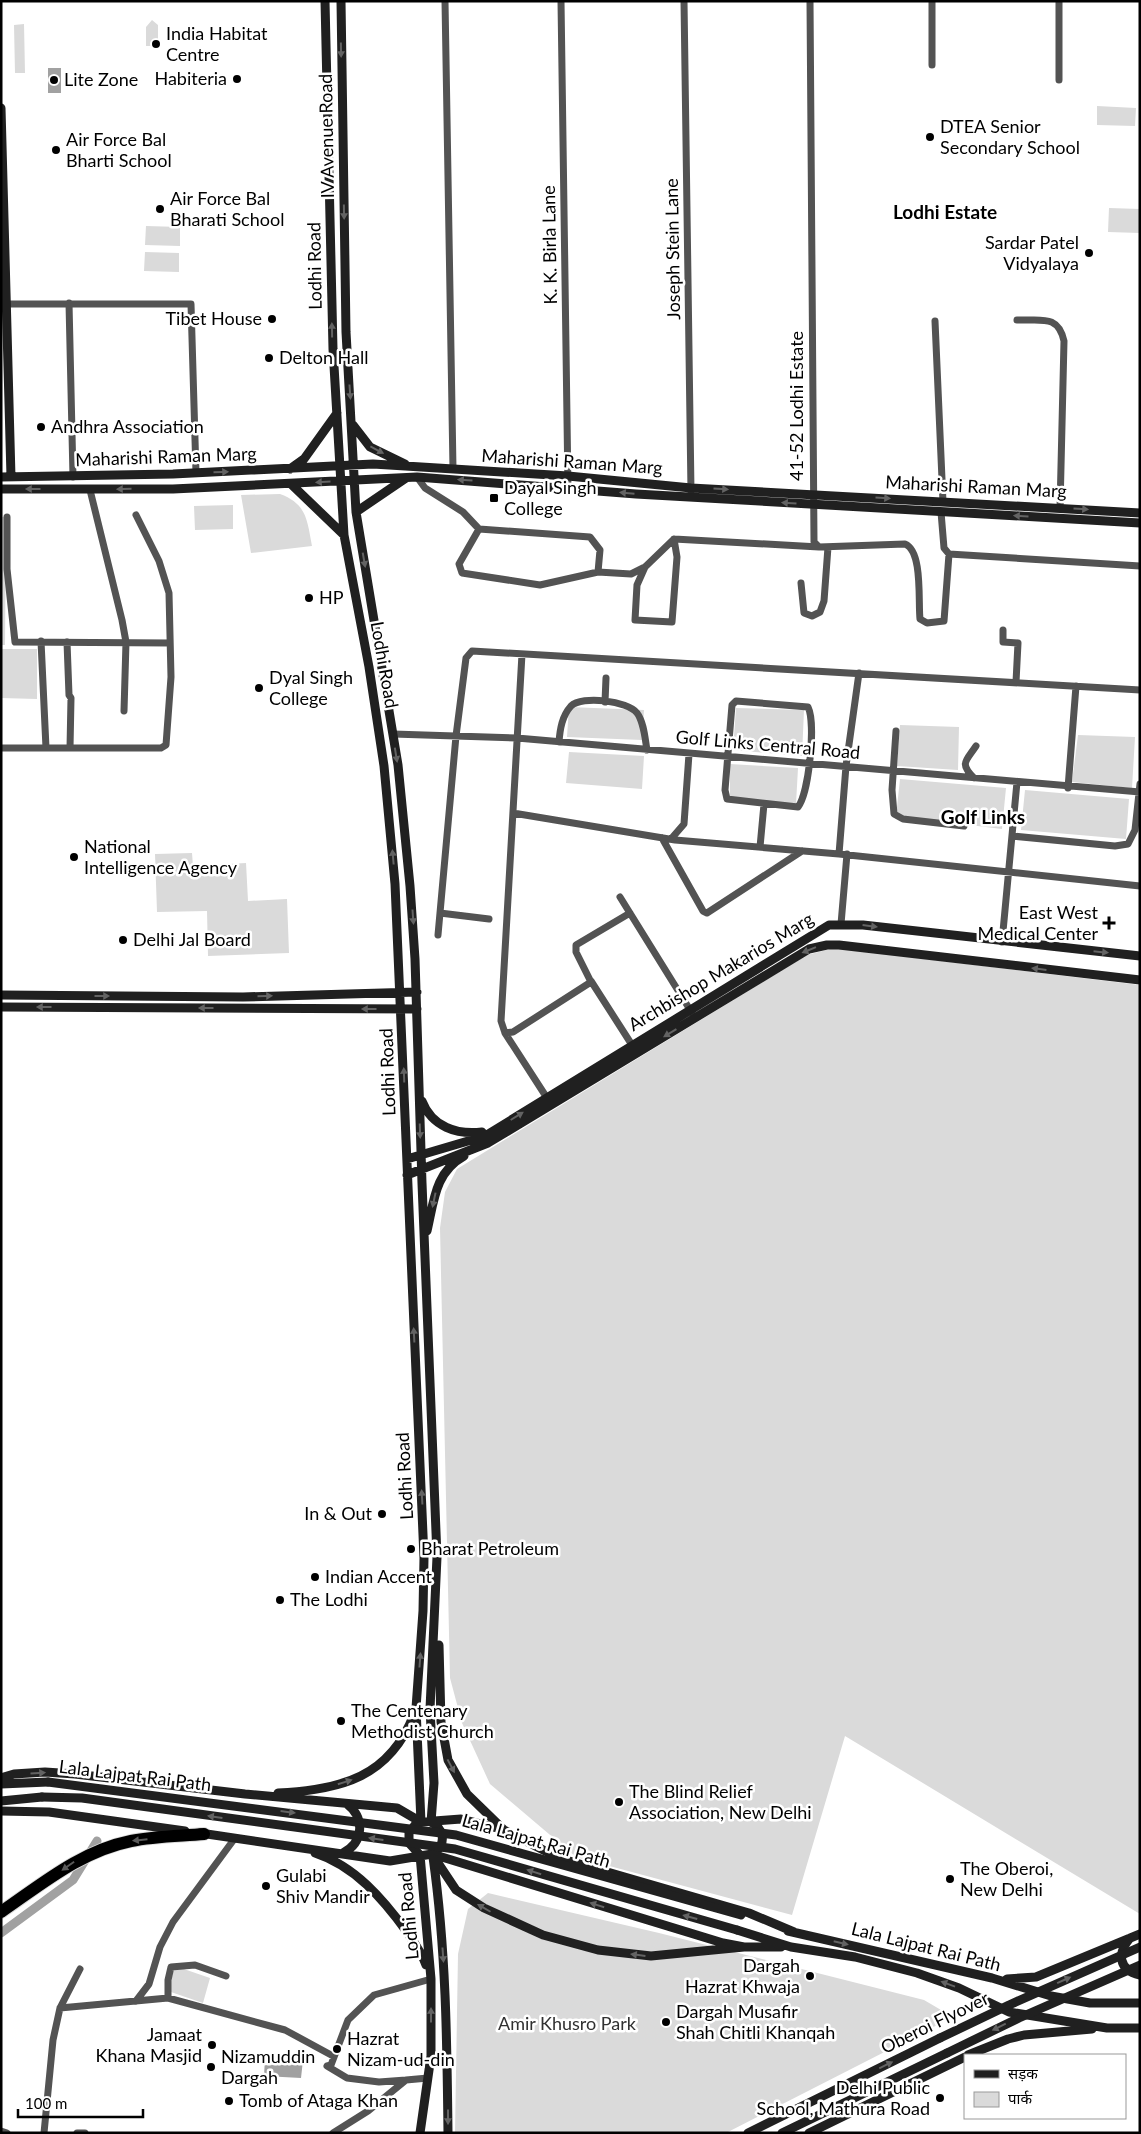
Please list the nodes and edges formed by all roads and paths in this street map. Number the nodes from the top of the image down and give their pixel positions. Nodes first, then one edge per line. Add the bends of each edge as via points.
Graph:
1 (326, 1) edge
2 (340, 1) edge
3 (445, 1) edge
4 (561, 1) edge
5 (684, 1) edge
6 (810, 1) edge
7 (932, 1) edge
8 (1059, 1) edge
9 (932, 65) dead end
10 (1059, 80) dead end
11 (1, 108) edge
12 (69, 303) junction
13 (4, 304) edge
14 (1017, 320) dead end
15 (935, 321) dead end
16 (337, 413) junction
17 (352, 425) junction
18 (354, 465) junction
19 (341, 466) junction
20 (408, 466) junction
21 (289, 469) junction
22 (453, 469) junction
23 (196, 473) junction
24 (568, 476) junction
25 (1, 477) edge
26 (11, 477) junction
27 (73, 477) junction
28 (417, 477) junction
29 (407, 478) junction
30 (355, 480) junction
31 (341, 481) junction
32 (291, 484) junction
33 (1, 488) edge
34 (568, 488) junction
35 (90, 490) junction
36 (691, 492) junction
37 (813, 494) junction
38 (943, 502) junction
39 (813, 504) junction
40 (1060, 508) junction
41 (356, 512) junction
42 (940, 512) junction
43 (1140, 513) edge
44 (136, 515) dead end
45 (7, 517) dead end
46 (1140, 523) edge
47 (479, 529) junction
48 (344, 535) junction
49 (674, 539) junction
50 (828, 546) junction
51 (820, 547) junction
52 (949, 554) junction
53 (645, 566) junction
54 (1140, 566) edge
55 (598, 572) junction
56 (801, 583) dead end
57 (1003, 630) dead end
58 (41, 641) junction
59 (67, 642) junction
60 (126, 642) junction
61 (170, 643) junction
62 (522, 654) junction
63 (859, 672) junction
64 (606, 678) dead end
65 (1016, 682) junction
66 (1076, 686) junction
67 (1140, 690) edge
68 (604, 702) junction
69 (124, 712) dead end
70 (896, 731) dead end
71 (393, 734) junction
72 (456, 736) junction
73 (517, 738) junction
74 (559, 742) junction
75 (976, 746) dead end
76 (1, 748) edge
77 (46, 748) junction
78 (70, 748) junction
79 (648, 750) junction
80 (689, 754) junction
81 (728, 757) junction
82 (810, 763) junction
83 (846, 766) junction
84 (893, 770) junction
85 (974, 778) junction
86 (1017, 782) junction
87 (1140, 784) edge
88 (1068, 788) junction
89 (1140, 792) edge
90 (764, 804) junction
91 (513, 813) junction
92 (964, 826) dead end
93 (1012, 836) junction
94 (662, 838) junction
95 (671, 839) junction
96 (760, 847) junction
97 (802, 850) junction
98 (843, 854) junction
99 (1008, 872) junction
100 (1140, 886) edge
101 (620, 897) dead end
102 (440, 913) junction
103 (630, 913) junction
104 (489, 919) dead end
105 (841, 924) junction
106 (438, 935) dead end
107 (1002, 942) junction
108 (1140, 956) edge
109 (1140, 980) edge
110 (591, 981) junction
111 (417, 992) junction
112 (401, 993) junction
113 (1, 995) edge
114 (1, 1007) edge
115 (402, 1009) junction
116 (417, 1009) junction
117 (690, 1010) junction
118 (695, 1018) junction
119 (505, 1032) junction
120 (632, 1046) junction
121 (419, 1091) junction
122 (547, 1098) junction
123 (493, 1131) junction
124 (488, 1143) junction
125 (421, 1154) junction
126 (407, 1159) junction
127 (421, 1170) junction
128 (407, 1175) junction
129 (424, 1243) junction
130 (436, 1614) junction
131 (416, 1708) junction
132 (1, 1778) edge
133 (1, 1784) edge
134 (246, 1794) junction
135 (1, 1801) edge
136 (347, 1804) junction
137 (1, 1811) edge
138 (421, 1822) junction
139 (431, 1822) junction
140 (504, 1830) junction
141 (204, 1834) junction
142 (235, 1838) junction
143 (292, 1845) junction
144 (343, 1853) junction
145 (432, 1854) junction
146 (420, 1855) junction
147 (1, 1912) edge
148 (794, 1932) junction
149 (1135, 1936) edge
150 (744, 1947) junction
151 (791, 1947) junction
152 (1140, 1947) edge
153 (1140, 1965) edge
154 (80, 1969) dead end
155 (1140, 1974) edge
156 (226, 1976) dead end
157 (992, 1978) junction
158 (431, 1979) junction
159 (168, 1998) junction
160 (136, 2001) junction
161 (1140, 2002) edge
162 (60, 2008) junction
163 (1107, 2028) junction
164 (1140, 2028) edge
165 (971, 2054) edge
166 (333, 2056) junction
167 (964, 2057) edge
168 (428, 2078) junction
169 (406, 2080) junction
170 (1, 2131) edge
171 (7, 2133) edge
172 (44, 2133) edge
173 (77, 2133) edge
174 (85, 2133) edge
175 (333, 2133) edge
176 (420, 2133) edge
177 (448, 2133) edge
178 (748, 2133) edge
179 (782, 2133) edge
180 (809, 2133) edge

16 -> 1 main road, Lodhi Road
2 -> 17 main road, IV Avenue Road via 346,332
3 - 22 street
4 - 24 street, K. K. Birla Lane
5 - 36 street, Joseph Stein Lane
6 - 37 street, 41-52 Lodhi Estate
7 - 9 street
8 - 10 street
11 - 13 main road
12 - 13 street
12 - 23 street via 191,304
12 - 27 street
13 - 26 main road
14 - 40 street via 1052,322 1061,328 1064,342
15 - 38 street
16 - 19 main road, Lodhi Road
16 - 21 main road via 304,459
17 - 18 main road, IV Avenue Road
17 -> 20 main road via 370,447
18 - 19 main road, Maharishi Raman Marg
18 - 20 main road, Maharishi Raman Marg
18 - 30 main road, IV Avenue Road
19 - 21 main road, Maharishi Raman Marg
19 - 31 main road, Lodhi Road
20 - 22 main road, Maharishi Raman Marg
23 -> 21 main road, Maharishi Raman Marg
22 - 24 main road, Maharishi Raman Marg
23 - 27 main road, Maharishi Raman Marg
24 - 34 street, K. K. Birla Lane
24 - 36 main road, Maharishi Raman Marg
25 - 26 main road, Maharishi Raman Marg
26 - 27 main road, Maharishi Raman Marg
28 - 29 main road, Maharishi Raman Marg
34 -> 28 main road, Maharishi Raman Marg
28 - 47 street via 425,488 463,512
29 - 30 main road, Maharishi Raman Marg
29 - 41 main road
30 - 31 main road, Maharishi Raman Marg
30 - 41 main road, Lodhi Road
31 -> 32 main road, Maharishi Raman Marg
31 - 48 main road, Lodhi Road
32 -> 35 main road, Maharishi Raman Marg
32 - 48 main road
35 -> 33 main road, Maharishi Raman Marg
36 -> 34 main road, Maharishi Raman Marg
35 - 60 street
36 -> 37 main road, Maharishi Raman Marg
39 -> 36 main road, Maharishi Raman Marg
37 -> 38 main road, Maharishi Raman Marg
37 - 39 street, 41-52 Lodhi Estate
38 - 40 main road, Maharishi Raman Marg
39 - 42 main road, Maharishi Raman Marg
39 - 51 street, 41-52 Lodhi Estate via 812,537 815,545
40 -> 43 main road, Maharishi Raman Marg
41 -> 71 main road, Lodhi Road
46 -> 42 main road, Maharishi Raman Marg
42 - 52 street via 944,548
44 - 61 street via 166,579
45 - 58 street via 14,640
47 - 55 street via 590,537 600,550
47 - 55 street via 459,564 462,573 540,585
112 -> 48 main road, Lodhi Road via 384,766
49 - 51 street
49 - 53 street
49 - 53 street via 677,557 672,622 635,620 637,585
50 - 51 street
50 - 52 street via 910,546 915,554 919,582 920,619 927,623 944,621
50 - 56 street via 824,601 820,612 812,616 804,613
52 - 54 street
53 - 55 street via 631,574
57 - 65 street via 1002,642 1018,643
58 - 59 street
58 - 77 street
59 - 60 street
59 - 78 street
60 - 61 street
60 - 69 street
61 - 78 street via 166,745 161,748
62 - 63 street
62 - 72 street via 472,651 467,655
62 - 73 street
63 - 65 street
63 - 83 street
64 - 68 street
65 - 66 street
66 - 67 street
66 - 88 street
68 - 74 street via 580,701 573,704 563,720
68 - 79 street via 622,703 636,713
70 - 84 street
71 - 72 street, Golf Links Central Road
71 -> 111 main road, Lodhi Road via 410,886
72 - 73 street, Golf Links Central Road
72 - 102 street
73 - 74 street, Golf Links Central Road
73 - 91 street
74 - 79 street, Golf Links Central Road
75 - 85 street via 965,763
76 - 77 street
77 - 78 street
79 - 80 street, Golf Links Central Road
80 - 81 street, Golf Links Central Road
80 - 95 street via 684,824
81 - 82 street, Golf Links Central Road
81 - 82 street via 732,705 736,701 787,704 803,706 810,712
81 - 90 street via 725,790 728,799
82 - 83 street, Golf Links Central Road
82 - 90 street via 800,805 795,808
83 - 84 street, Golf Links Central Road
83 - 98 street
84 - 85 street, Golf Links Central Road
84 - 92 street via 892,808 897,817
85 - 86 street, Golf Links Central Road
86 - 88 street, Golf Links Central Road
86 - 93 street
87 - 89 street
88 - 89 street, Golf Links Central Road
89 - 93 street via 1135,830 1128,844 1123,846
90 - 96 street
91 - 94 street
91 - 119 street via 501,1021
93 - 99 street
94 - 95 street
94 - 97 street via 707,913
95 - 96 street
96 - 97 street
97 - 98 street
98 - 99 street
98 - 105 street
99 - 100 street
99 - 107 street
101 - 103 street
102 - 104 street
102 - 106 street
103 - 110 street via 576,945 576,952
103 - 117 street
105 -> 107 main road, Archbishop Makarios Marg
105 - 117 main road, Archbishop Makarios Marg via 819,929
107 -> 108 main road, Archbishop Makarios Marg
109 -> 118 main road, Archbishop Makarios Marg via 827,945 809,949
110 - 119 street via 512,1032
110 - 120 street
111 - 112 main road
111 - 116 main road, Lodhi Road
113 -> 112 main road via 243,997
112 - 115 main road, Lodhi Road
115 -> 114 main road
115 - 116 main road
126 -> 115 main road, Lodhi Road
116 - 121 main road, Lodhi Road
117 - 118 street
117 - 120 main road, Archbishop Makarios Marg
118 -> 124 main road, Archbishop Makarios Marg
119 - 122 street
120 - 122 main road, Archbishop Makarios Marg
121 - 123 main road via 426,1110 436,1122 450,1130 464,1134
121 -> 125 main road, Lodhi Road
123 -> 122 main road, Archbishop Makarios Marg
123 - 125 main road, Archbishop Makarios Marg
124 - 127 main road, Archbishop Makarios Marg
124 -> 129 main road via 458,1159 444,1172 436,1186
125 - 126 main road, Archbishop Makarios Marg
125 - 127 main road, Lodhi Road
126 - 128 main road, Lodhi Road
127 - 128 main road, Archbishop Makarios Marg
127 - 129 main road, Lodhi Road
131 -> 128 main road, Lodhi Road via 424,1558
129 - 130 main road, Lodhi Road via 437,1557
130 - 139 main road, Lodhi Road via 430,1709 434,1783
130 -> 140 main road via 442,1676 441,1722 448,1760 467,1794
134 -> 131 main road via 305,1791 363,1776 388,1758 406,1735
131 - 138 main road, Lodhi Road
132 -> 134 main road via 14,1774 75,1774
133 -> 148 main road, Lala Lajpat Rai Path, bridge via 48,1782 456,1835
134 - 136 main road
151 -> 135 main road, Lala Lajpat Rai Path, bridge via 455,1849 82,1798
136 - 138 main road via 397,1808
136 - 144 main road via 358,1816 360,1832 356,1843
137 - 141 main road via 49,1812
138 - 139 main road
138 - 146 main road, Lodhi Road via 412,1828 409,1838 412,1848
139 - 140 main road via 462,1819
139 - 145 main road, Lodhi Road via 443,1838 441,1846
140 - 148 main road via 559,1858 749,1913
141 - 142 main road
141 -> 147 highway via 131,1841 112,1846 75,1861
142 - 143 main road
142 - 160 street via 173,1922 160,1947 149,1984
143 - 144 main road
143 - 158 main road via 327,1856 354,1873 371,1889 415,1944
144 - 146 main road via 390,1861
145 - 146 main road
150 -> 145 main road
150 -> 145 main road via 651,1956 598,1950 543,1936 484,1908 456,1890
145 -> 177 main road, Lodhi Road via 441,1918
146 - 158 main road, Lodhi Road
148 -> 157 main road, Lala Lajpat Rai Path
149 - 155 main road via 1121,1951 1121,1960 1131,1973
149 - 157 main road via 1036,1977 1017,1980
150 - 151 main road
163 -> 151 main road, Lala Lajpat Rai Path via 1009,2012 959,1988 917,1973 854,1957
178 -> 152 main road, Oberoi Flyover, bridge via 1009,2005
153 -> 179 main road, Oberoi Flyover, bridge via 1018,2018
154 - 162 street
156 - 159 street via 195,1965 171,1967
157 - 161 main road, Lala Lajpat Rai Path via 1051,1996 1090,2003
158 - 166 street via 374,1995 348,2020
168 -> 158 main road, Lodhi Road
159 - 160 street
159 - 166 street via 285,2030
160 - 162 street
162 - 172 street via 53,2040
163 - 164 main road
163 - 165 main road via 1008,2038
166 - 169 street via 331,2065 327,2066 347,2078 379,2082
167 - 180 main road
168 - 169 street
168 - 176 main road, Lodhi Road
169 - 175 street via 368,2111
170 - 171 street
173 - 174 street

